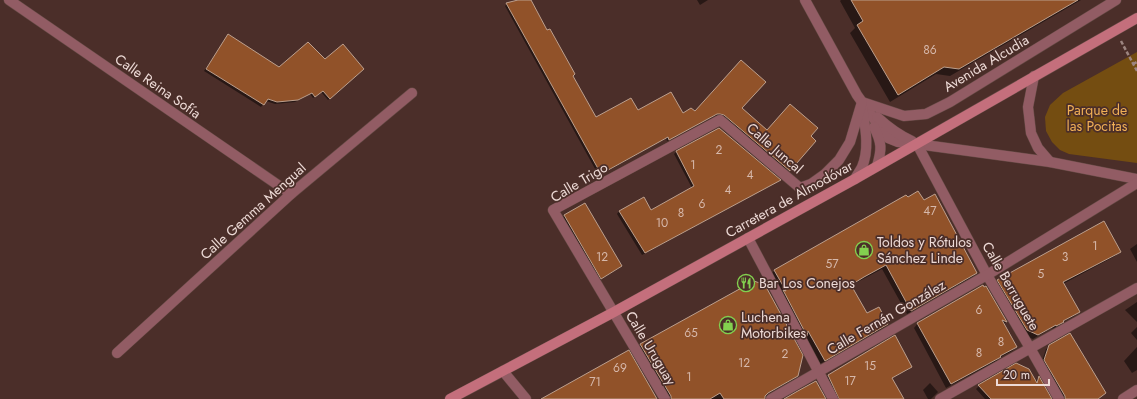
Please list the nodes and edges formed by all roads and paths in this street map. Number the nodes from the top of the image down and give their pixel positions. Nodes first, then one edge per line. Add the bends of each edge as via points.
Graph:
1 (9, 0) edge
2 (805, 0) edge
3 (1116, 0) edge
4 (1137, 18) edge
5 (1115, 30) junction
6 (1137, 62) edge
7 (1133, 64) junction
8 (1137, 71) edge
9 (1034, 76) junction
10 (412, 93) dead end
11 (862, 102) junction
12 (720, 120) joint
13 (917, 144) junction
14 (1050, 162) junction
15 (877, 166) junction
16 (855, 179) junction
17 (1137, 179) edge
18 (1137, 183) edge
19 (291, 194) junction
20 (748, 238) junction
21 (987, 275) junction
22 (1137, 288) edge
23 (614, 312) junction
24 (1030, 348) junction
25 (117, 353) dead end
26 (503, 371) junction
27 (819, 372) junction
28 (1137, 390) edge
29 (450, 399) edge
30 (526, 399) edge
31 (665, 399) edge
32 (771, 399) edge
33 (833, 399) edge
34 (940, 399) edge
35 (1059, 399) edge
36 (1124, 399) edge

1 - 19 street, Calle Reina Sofía
2 - 11 street
3 - 11 street, Avenida Alcudia via 950,102 926,114 904,116
4 - 5 main road, Carretera de Almodóvar
5 - 7 path
5 - 9 main road, Carretera de Almodóvar
6 - 7 path
7 - 8 path
9 - 13 main road, Carretera de Almodóvar
9 - 14 street via 1028,107 1031,133 1038,148
10 - 19 street, Calle Gemma Mengual
11 - 12 street, Calle Juncal via 850,142 839,160 825,174 800,188
11 - 13 street via 888,138
11 - 15 street via 880,138 881,151
11 - 16 street via 865,153
12 - 23 street, Calle Trigo via 553,210
13 - 14 street
13 - 15 main road, Carretera de Almodóvar
13 - 21 street, Calle Berruguete
14 - 17 street
15 - 16 main road, Carretera de Almodóvar
16 - 20 main road, Carretera de Almodóvar
18 - 21 street, Calle Fernán González
19 - 25 street, Calle Gemma Mengual
20 - 23 main road, Carretera de Almodóvar
20 - 27 street
21 - 24 street, Calle Berruguete
21 - 27 street, Calle Fernán González
22 - 24 street
23 - 26 main road, Carretera de Almodóvar
23 - 31 street, Calle Uruguay
24 - 34 street
24 - 35 street, Calle Berruguete
26 - 29 main road, Carretera de Almodóvar
26 - 30 street
27 - 32 street, Calle Fernán González
27 - 33 street
28 - 36 street

